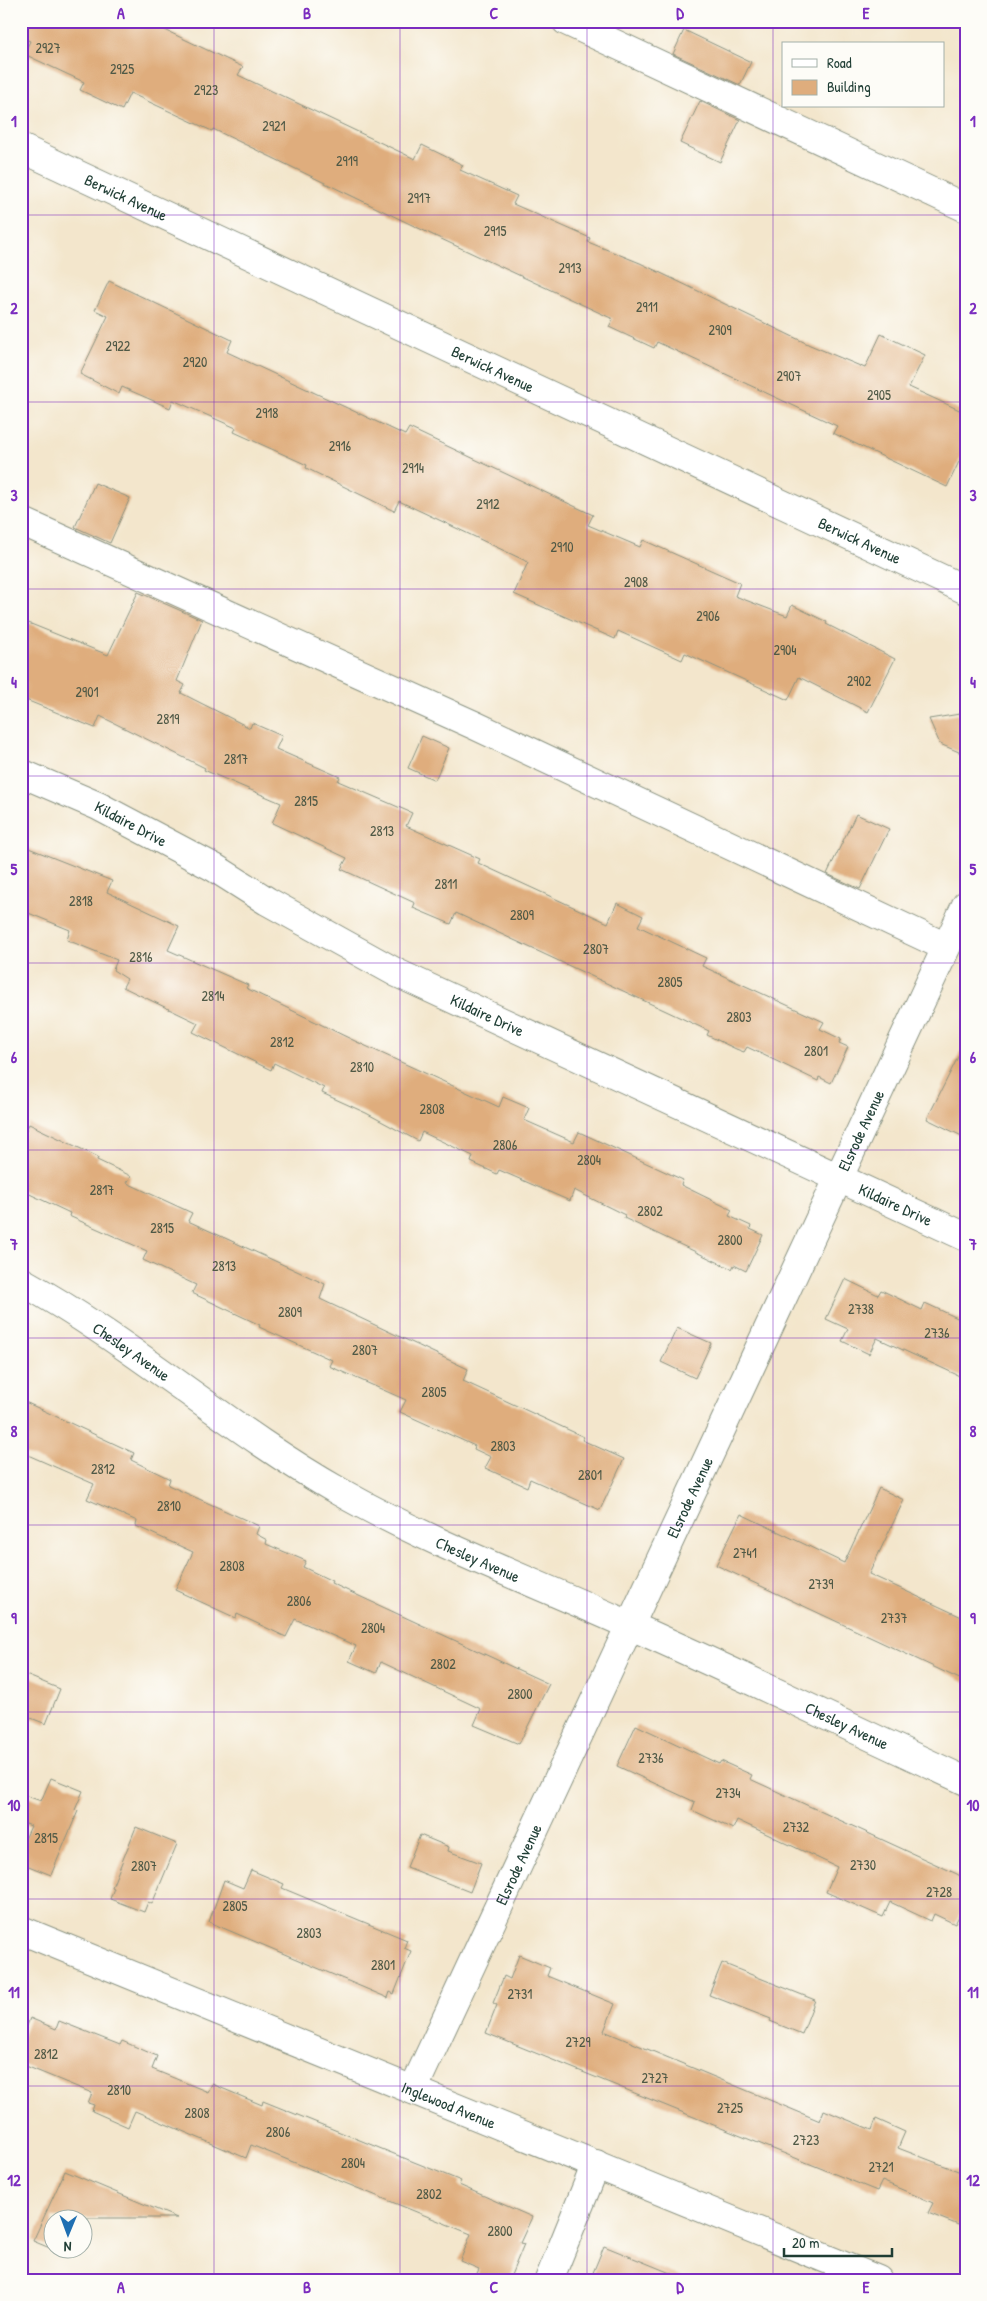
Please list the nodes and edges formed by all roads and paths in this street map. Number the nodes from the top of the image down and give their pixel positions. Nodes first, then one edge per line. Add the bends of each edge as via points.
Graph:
1 (566, 21) edge
2 (21, 148) edge
3 (966, 208) edge
4 (21, 521) edge
5 (966, 590) edge
6 (21, 773) edge
7 (966, 905) edge
8 (946, 947) junction
9 (839, 1177) junction
10 (966, 1237) edge
11 (21, 1281) edge
12 (630, 1625) junction
13 (966, 1781) edge
14 (21, 1930) edge
15 (413, 2090) junction
16 (596, 2164) junction
17 (549, 2280) edge
18 (878, 2280) edge

1 - 3 street
2 - 5 street, Berwick Avenue
4 - 8 street via 474,725
6 - 9 street, Kildaire Drive via 98,806 215,868 267,901 397,973
7 - 8 street, Elsrode Avenue
8 - 9 street, Elsrode Avenue
9 - 10 street, Kildaire Drive
9 - 12 street, Elsrode Avenue
11 - 12 street, Chesley Avenue via 72,1310 282,1458 342,1493 415,1530
12 - 13 street, Chesley Avenue
12 - 15 street, Elsrode Avenue
14 - 15 street, Inglewood Avenue
15 - 16 street, Inglewood Avenue
16 - 17 street
16 - 18 street, Inglewood Avenue

